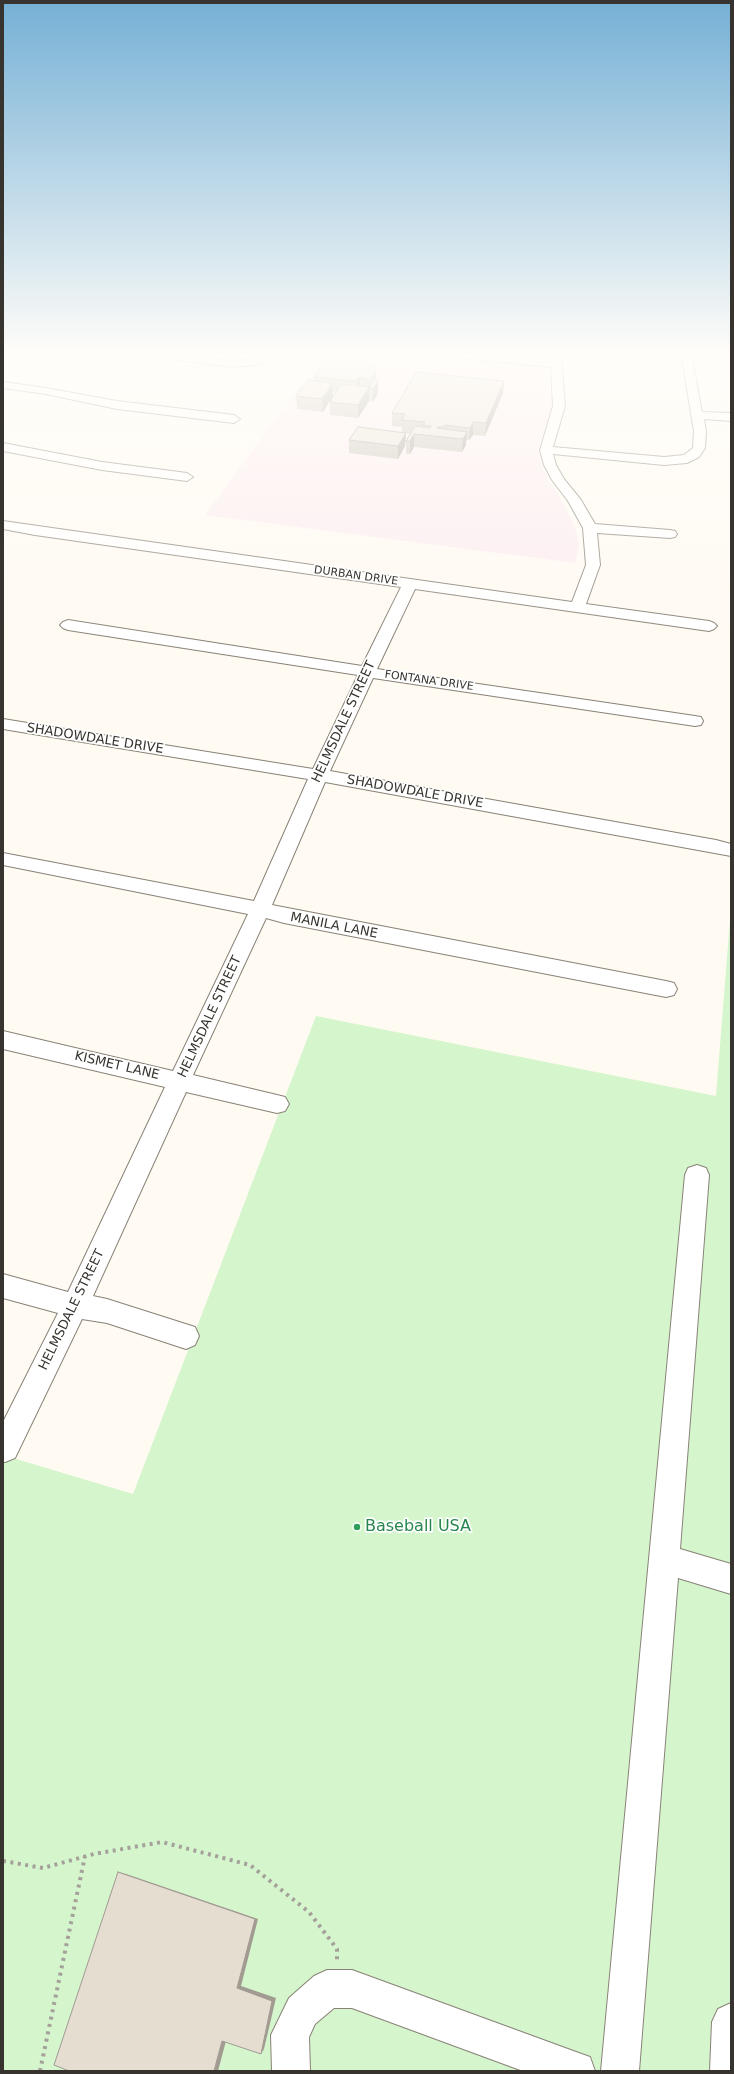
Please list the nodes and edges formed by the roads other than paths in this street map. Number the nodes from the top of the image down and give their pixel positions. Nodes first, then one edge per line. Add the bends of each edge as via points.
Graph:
1 (18, 450) edge
2 (546, 450) joint
3 (698, 450) edge
4 (187, 477) dead end
5 (3, 525) edge
6 (590, 528) junction
7 (670, 534) dead end
8 (410, 583) junction
9 (578, 607) junction
10 (68, 625) dead end
11 (710, 626) dead end
12 (367, 672) junction
13 (695, 721) dead end
14 (3, 724) edge
15 (320, 775) junction
16 (731, 850) edge
17 (3, 859) edge
18 (260, 909) junction
19 (666, 989) dead end
20 (3, 1040) edge
21 (180, 1080) junction
22 (277, 1104) dead end
23 (697, 1175) dead end
24 (3, 1286) edge
25 (75, 1306) junction
26 (186, 1336) dead end
27 (5, 1448) dead end
28 (664, 1559) junction
29 (731, 1579) edge
30 (731, 2022) edge
31 (290, 2071) edge
32 (576, 2071) edge
33 (621, 2071) edge
34 (729, 2071) edge

1 - 4 street via 102,466
2 - 3 street via 664,461 687,459
2 - 6 street via 550,466
5 - 8 street, DURBAN DRIVE
6 - 7 street
6 - 9 street via 594,566
8 - 9 street, DURBAN DRIVE
8 - 12 street, HELMSDALE STREET
9 - 11 street, DURBAN DRIVE
10 - 12 street, FONTANA DRIVE
12 - 13 street, FONTANA DRIVE
12 - 15 street, HELMSDALE STREET
14 - 15 street, SHADOWDALE DRIVE
15 - 16 street, SHADOWDALE DRIVE
15 - 18 street, HELMSDALE STREET
17 - 18 street, MANILA LANE
18 - 19 street, MANILA LANE via 284,916
18 - 21 street, HELMSDALE STREET
20 - 21 street, KISMET LANE
21 - 22 street, KISMET LANE
21 - 25 street, HELMSDALE STREET
23 - 28 street
24 - 25 street
25 - 26 street via 107,1311
25 - 27 street, HELMSDALE STREET
28 - 29 street
28 - 33 street
30 - 34 street
31 - 32 street via 290,2035 302,2011 327,1989 352,1989

